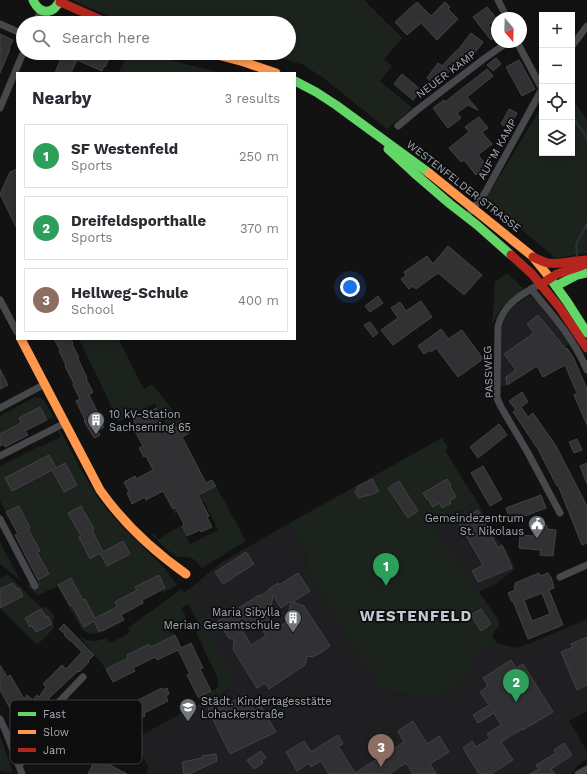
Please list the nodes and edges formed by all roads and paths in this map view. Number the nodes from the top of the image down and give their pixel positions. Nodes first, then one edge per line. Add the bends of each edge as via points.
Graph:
1 (33, 0) edge
2 (498, 0) edge
3 (60, 1) edge
4 (42, 10) junction
5 (504, 12) edge
6 (39, 16) edge
7 (93, 16) edge
8 (0, 24) edge
9 (587, 26) edge
10 (16, 31) edge
11 (575, 42) edge
12 (500, 48) edge
13 (520, 48) edge
14 (20, 60) edge
15 (237, 60) edge
16 (274, 72) edge
17 (296, 82) edge
18 (539, 84) edge
19 (539, 95) edge
20 (0, 107) edge
21 (356, 119) junction
22 (398, 126) dead end
23 (473, 208) junction
24 (466, 217) junction
25 (532, 256) junction
26 (587, 261) edge
27 (587, 273) edge
28 (550, 278) junction
29 (540, 284) junction
30 (556, 286) junction
31 (531, 289) junction
32 (0, 300) edge
33 (16, 330) edge
34 (587, 333) edge
35 (22, 340) edge
36 (587, 348) edge
37 (587, 370) edge
38 (45, 384) junction
39 (0, 408) edge
40 (65, 423) junction
41 (0, 456) edge
42 (560, 512) dead end
43 (0, 520) edge
44 (587, 565) edge
45 (186, 574) dead end
46 (560, 576) dead end
47 (34, 586) dead end
48 (83, 677) dead end
49 (60, 700) edge
50 (0, 719) edge
51 (10, 742) edge
52 (19, 765) edge
53 (587, 769) edge
54 (22, 774) edge
55 (578, 774) edge

1 - 4 street via 37,8
2 - 5 street
3 - 4 street via 52,10
3 - 7 street
4 - 6 street
8 - 10 street
9 - 11 street
12 - 22 street, NEUER KAMP
13 - 18 street
14 - 20 street
15 - 16 street
17 - 21 street, WESTENFELDER STRASSE
19 - 23 street, AUF'M KAMP via 486,193
21 - 23 street, WESTENFELDER STRASSE
21 - 24 street, WESTENFELDER STRASSE
23 - 24 street, AUF'M KAMP
23 - 25 street, WESTENFELDER STRASSE
24 - 29 street, WESTENFELDER STRASSE via 506,250
25 - 26 street via 550,263
25 - 28 street, WESTENFELDER STRASSE
26 - 28 street via 581,266
27 - 30 street
28 - 29 street
28 - 30 street, WESTENFELDER STRASSE
29 - 30 street
29 - 31 street, PASSWEG
29 - 36 street, WESTENFELDER STRASSE
30 - 34 street, WESTENFELDER STRASSE
31 - 37 street via 563,328
31 - 42 street, PASSWEG via 507,307 498,327 498,398
32 - 33 street
35 - 38 street
38 - 39 street
38 - 40 street
40 - 41 street
40 - 45 street via 95,483 113,508 166,560
43 - 47 street
44 - 46 street
48 - 49 street
50 - 51 street
52 - 54 street
53 - 55 street

